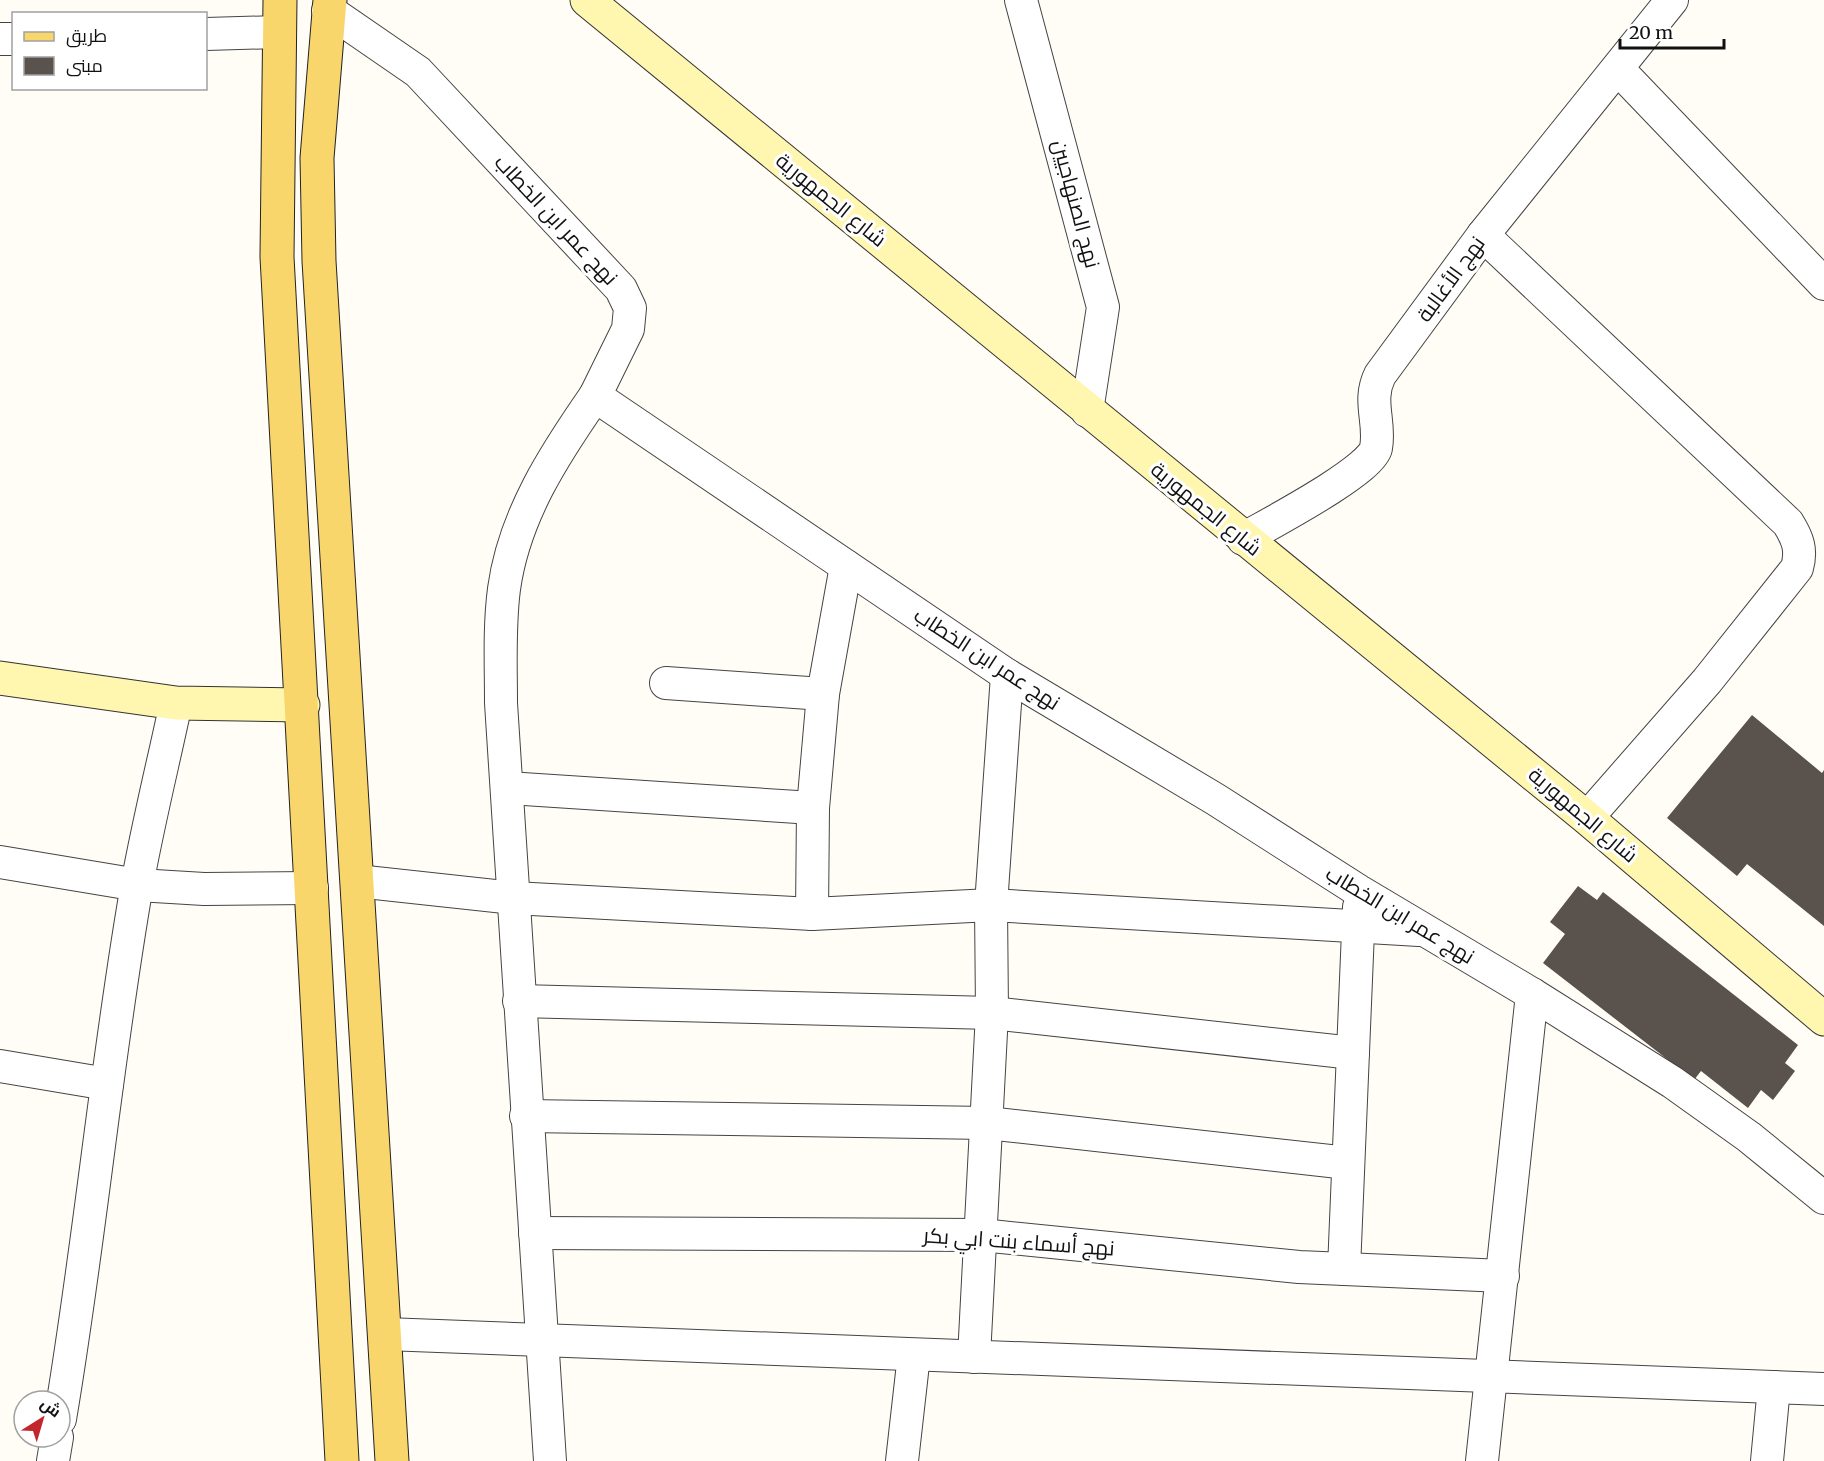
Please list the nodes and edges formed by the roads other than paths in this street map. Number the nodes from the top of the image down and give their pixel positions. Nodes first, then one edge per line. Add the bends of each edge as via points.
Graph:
1 (280, 0) edge
2 (587, 0) edge
3 (1021, 0) edge
4 (1672, 0) edge
5 (329, 5) edge
6 (278, 32) junction
7 (207, 34) edge
8 (1618, 69) junction
9 (1483, 235) junction
10 (1824, 284) edge
11 (595, 396) junction
12 (1087, 411) junction
13 (1243, 539) junction
14 (846, 566) junction
15 (1007, 675) junction
16 (0, 678) edge
17 (666, 683) dead end
18 (823, 694) junction
19 (176, 703) junction
20 (303, 705) junction
21 (507, 788) junction
22 (813, 808) junction
23 (1587, 818) junction
24 (0, 862) edge
25 (357, 881) junction
26 (138, 885) junction
27 (312, 888) junction
28 (1359, 891) junction
29 (513, 898) junction
30 (991, 905) junction
31 (812, 914) junction
32 (1358, 927) junction
33 (1424, 930) junction
34 (1532, 994) junction
35 (519, 1001) junction
36 (992, 1013) junction
37 (1824, 1019) edge
38 (1353, 1053) junction
39 (0, 1066) edge
40 (107, 1084) junction
41 (526, 1116) junction
42 (987, 1123) junction
43 (1348, 1162) junction
44 (1824, 1198) edge
45 (535, 1233) junction
46 (981, 1235) junction
47 (1344, 1269) junction
48 (1503, 1276) junction
49 (386, 1334) junction
50 (541, 1340) junction
51 (914, 1355) junction
52 (974, 1357) junction
53 (1490, 1376) junction
54 (1774, 1387) junction
55 (65, 1389) edge
56 (1824, 1389) edge
57 (342, 1461) edge
58 (392, 1461) edge
59 (549, 1461) edge
60 (902, 1461) edge
61 (1482, 1461) edge
62 (1767, 1461) edge

1 - 6 main road
2 - 12 main road, شارع الجمهورية
3 - 12 street, نهج الصنهاجيين via 1103,308
4 - 8 street, نهج الأغالبة
5 - 11 street, نهج عمر ابن الخطاب via 418,72 621,289 630,308 628,329
5 - 25 main road via 317,158 319,261
6 - 7 street
6 - 20 main road via 277,257
8 - 9 street, نهج الأغالبة
8 - 10 street
9 - 13 street, نهج الأغالبة via 1374,388 1377,444 1371,458 1320,495
9 - 23 street via 1788,523 1801,554 1797,568 1707,681
11 - 14 street, نهج عمر ابن الخطاب
11 - 21 street via 549,463 512,553 504,588 501,703
12 - 13 main road, شارع الجمهورية
13 - 23 main road, شارع الجمهورية
14 - 15 street, نهج عمر ابن الخطاب
14 - 18 street
15 - 28 street, نهج عمر ابن الخطاب via 1215,799
15 - 30 street
16 - 19 main road
17 - 18 street
18 - 22 street
19 - 20 main road
19 - 26 street
20 - 27 main road
21 - 22 street
21 - 29 street
22 - 31 street
23 - 37 main road, شارع الجمهورية
24 - 26 street
25 - 29 street
25 - 49 main road
26 - 27 street
26 - 40 street
27 - 57 main road
28 - 32 street
28 - 33 street, نهج عمر ابن الخطاب
29 - 31 street
29 - 35 street
30 - 31 street
30 - 32 street
30 - 36 street
32 - 33 street
32 - 38 street
33 - 34 street, نهج عمر ابن الخطاب
34 - 44 street, نهج عمر ابن الخطاب via 1672,1082
34 - 48 street
35 - 36 street
35 - 41 street
36 - 38 street
36 - 42 street
38 - 43 street
39 - 40 street
40 - 55 street
41 - 42 street
41 - 45 street
42 - 43 street
42 - 46 street
43 - 47 street
45 - 46 street, نهج أسماء بنت ابي بكر
45 - 50 street
46 - 47 street, نهج أسماء بنت ابي بكر
46 - 52 street
47 - 48 street, نهج أسماء بنت ابي بكر
48 - 53 street
49 - 50 street
49 - 58 main road
50 - 51 street
50 - 59 street
51 - 52 street
51 - 60 street
52 - 53 street
53 - 54 street
53 - 61 street
54 - 56 street
54 - 62 street

